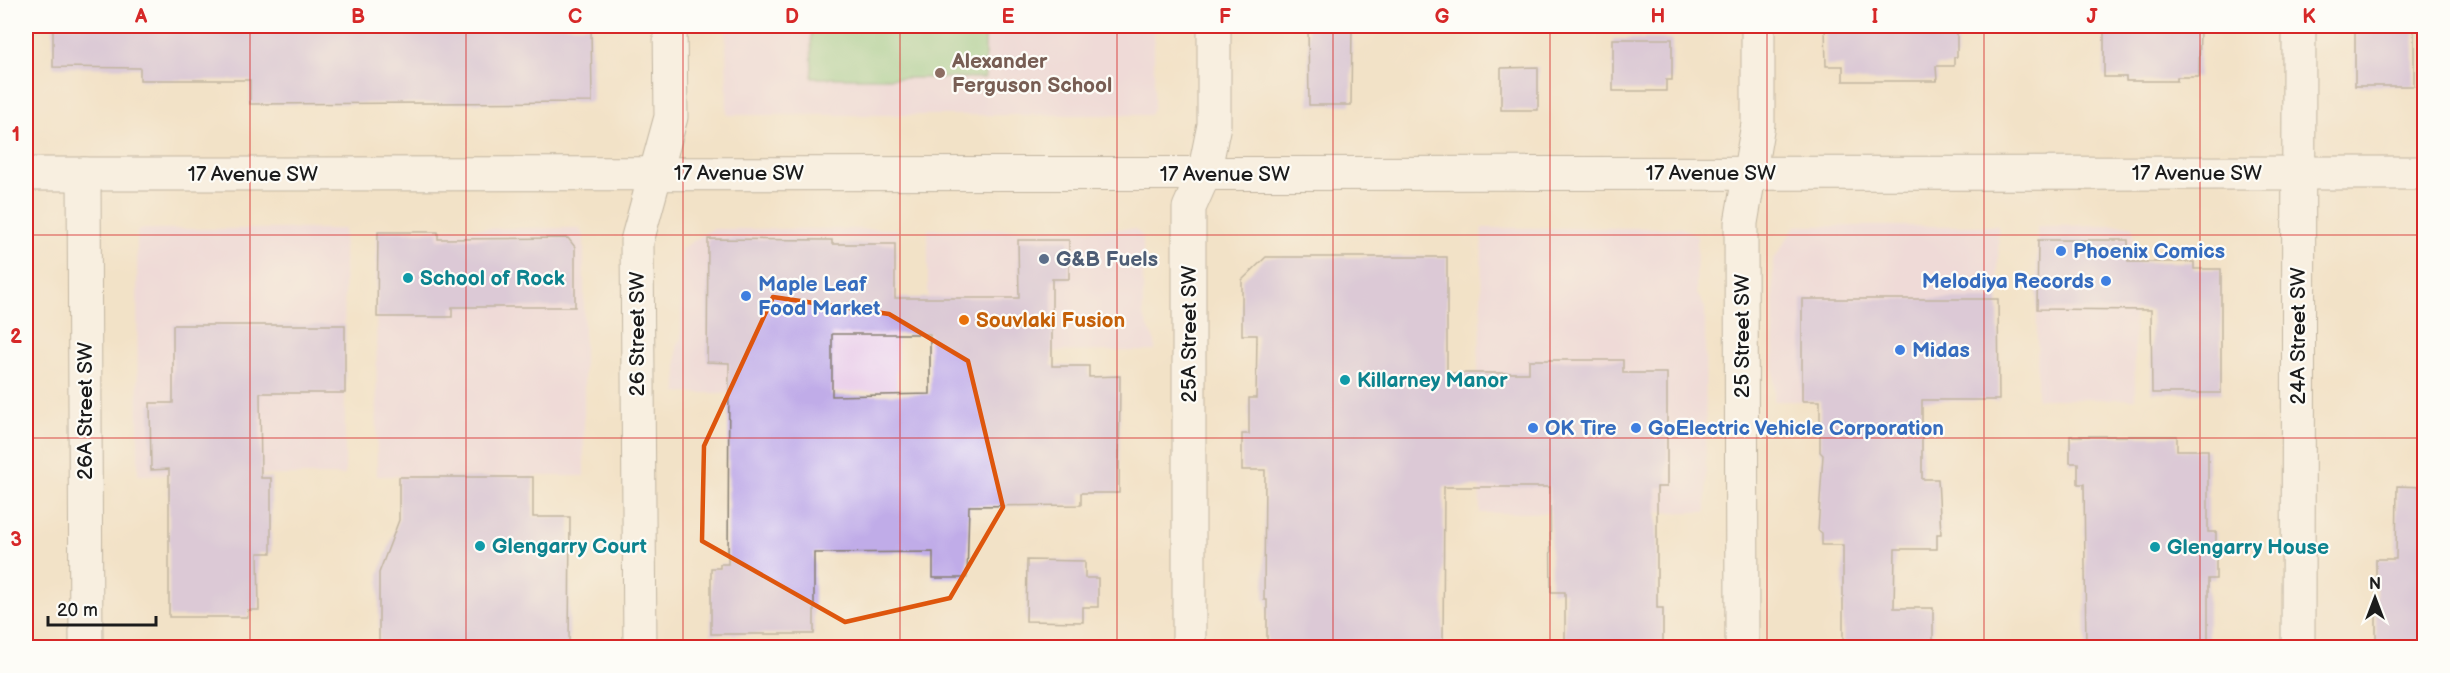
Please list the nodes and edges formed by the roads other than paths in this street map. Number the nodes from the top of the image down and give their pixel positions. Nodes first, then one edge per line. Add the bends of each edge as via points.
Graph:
1 (670, 26) edge
2 (1214, 26) edge
3 (1758, 26) edge
4 (2299, 26) edge
5 (657, 172) junction
6 (1751, 173) junction
7 (2298, 173) junction
8 (2424, 173) edge
9 (26, 174) edge
10 (84, 174) junction
11 (1204, 174) junction
12 (86, 648) edge
13 (640, 648) edge
14 (1189, 648) edge
15 (1742, 648) edge
16 (2298, 648) edge

1 - 5 street, 26 Street SW via 671,117
2 - 11 street, 25A Street SW via 1214,125
3 - 6 street, 25 Street SW via 1758,124
4 - 7 street, 24A Street SW
5 - 10 street, 17 Avenue SW
5 - 11 street, 17 Avenue SW
5 - 13 street, 26 Street SW via 636,241
6 - 7 street, 17 Avenue SW
6 - 11 street, 17 Avenue SW
6 - 15 street, 25 Street SW via 1742,223
7 - 8 street, 17 Avenue SW
7 - 16 street, 24A Street SW
9 - 10 street, 17 Avenue SW
10 - 12 street, 26A Street SW
11 - 14 street, 25A Street SW via 1189,208

